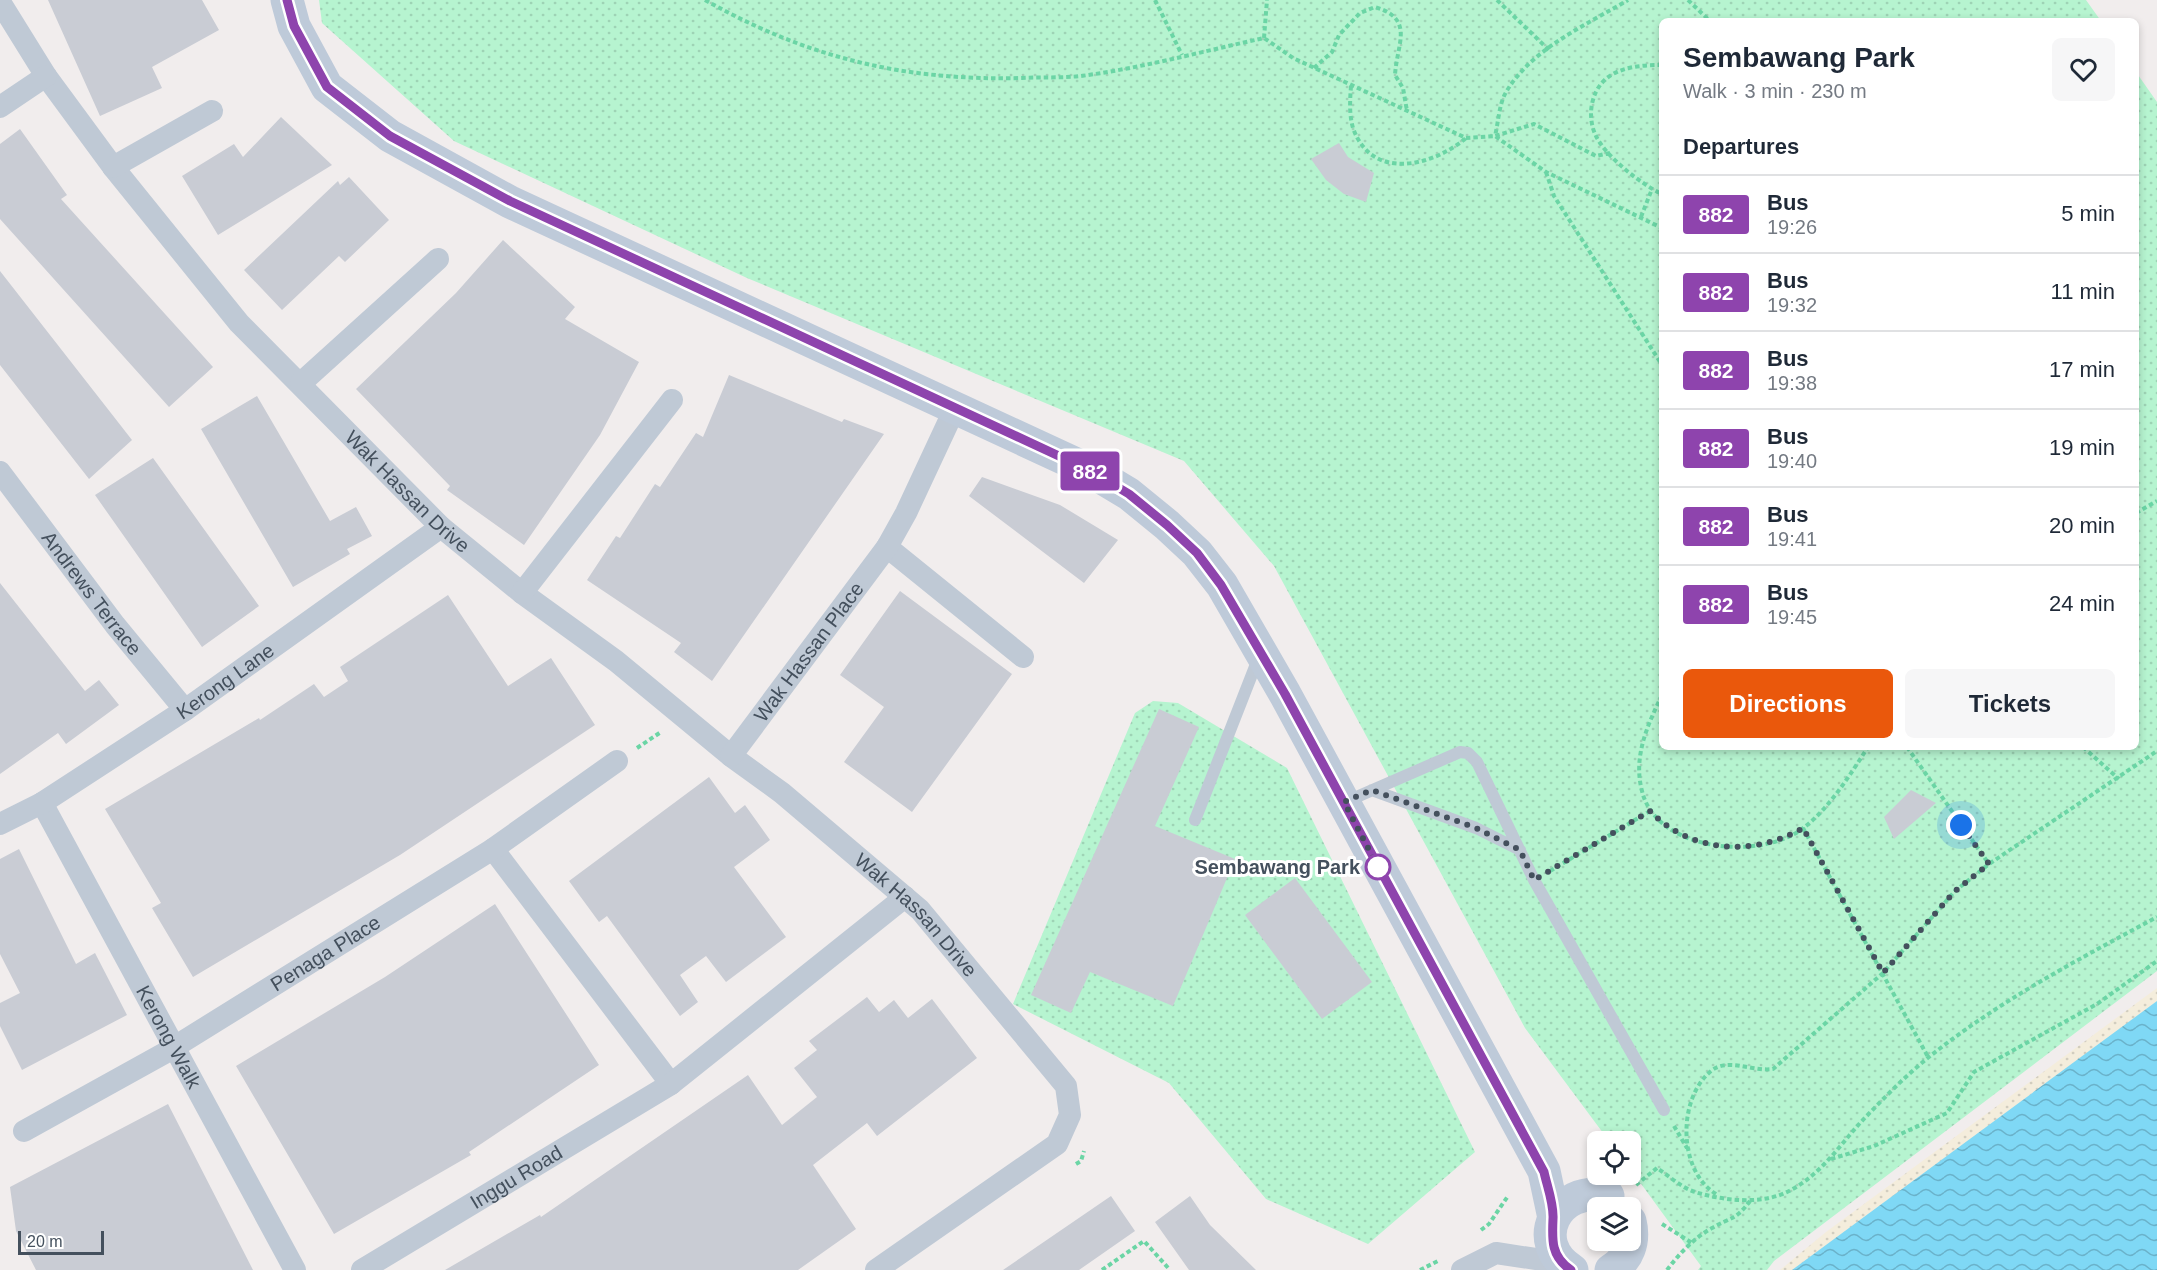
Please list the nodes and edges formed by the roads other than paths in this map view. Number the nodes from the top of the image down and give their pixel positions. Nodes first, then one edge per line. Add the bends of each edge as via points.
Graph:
1 (287, 0) edge
2 (0, 2) edge
3 (46, 76) junction
4 (0, 107) edge
5 (212, 111) dead end
6 (113, 167) junction
7 (438, 259) dead end
8 (301, 383) junction
9 (672, 400) dead end
10 (955, 408) junction
11 (0, 472) edge
12 (441, 527) junction
13 (887, 547) junction
14 (522, 593) junction
15 (1261, 652) junction
16 (1023, 657) dead end
17 (185, 710) junction
18 (731, 756) junction
19 (616, 761) road end
20 (1358, 796) junction
21 (42, 803) junction
22 (1195, 820) dead end
23 (0, 824) edge
24 (493, 849) junction
25 (1520, 850) junction
26 (905, 897) junction
27 (174, 1046) junction
28 (671, 1084) junction
29 (1664, 1110) road end
30 (24, 1131) dead end
31 (1544, 1172) junction
32 (1622, 1196) edge
33 (1554, 1218) junction
34 (1646, 1222) edge
35 (1567, 1266) edge
36 (296, 1270) edge
37 (362, 1270) edge
38 (876, 1270) edge
39 (1462, 1270) edge
40 (1613, 1270) edge

1 - 10 street via 294,26 327,87 390,136 510,201
2 - 3 street, Wak Hassan Drive
3 - 4 street
3 - 6 street, Wak Hassan Drive
5 - 6 street
6 - 8 street, Wak Hassan Drive via 239,323
7 - 8 street
8 - 12 street, Wak Hassan Drive
9 - 14 street
10 - 13 street, Wak Hassan Place
10 - 15 street via 1089,470 1129,494 1197,553
11 - 17 street, Andrews Terrace via 115,625
12 - 14 street, Wak Hassan Drive
12 - 17 street, Kerong Lane
13 - 16 street
13 - 18 street, Wak Hassan Place
14 - 18 street, Wak Hassan Drive via 616,661
15 - 20 street
15 - 22 lane
17 - 21 street, Kerong Lane
18 - 26 street, Wak Hassan Drive via 782,793
19 - 24 street, Penaga Place
20 - 25 lane via 1476,828
20 - 25 lane via 1448,756 1468,753 1477,762
20 - 31 street
21 - 23 street, Kerong Lane
21 - 27 street, Kerong Walk
24 - 27 street, Penaga Place
24 - 28 street
25 - 29 lane
26 - 28 street, Inggu Road
26 - 38 street, Wak Hassan Drive via 921,910 1066,1086 1070,1115 1057,1144
27 - 30 street, Penaga Place
27 - 36 street, Kerong Walk
28 - 37 street, Inggu Road
31 - 32 street
31 - 33 street
32 - 33 street via 1576,1196
33 - 35 street via 1551,1242
34 - 40 street via 1633,1231 1630,1248
35 - 39 street via 1496,1253

